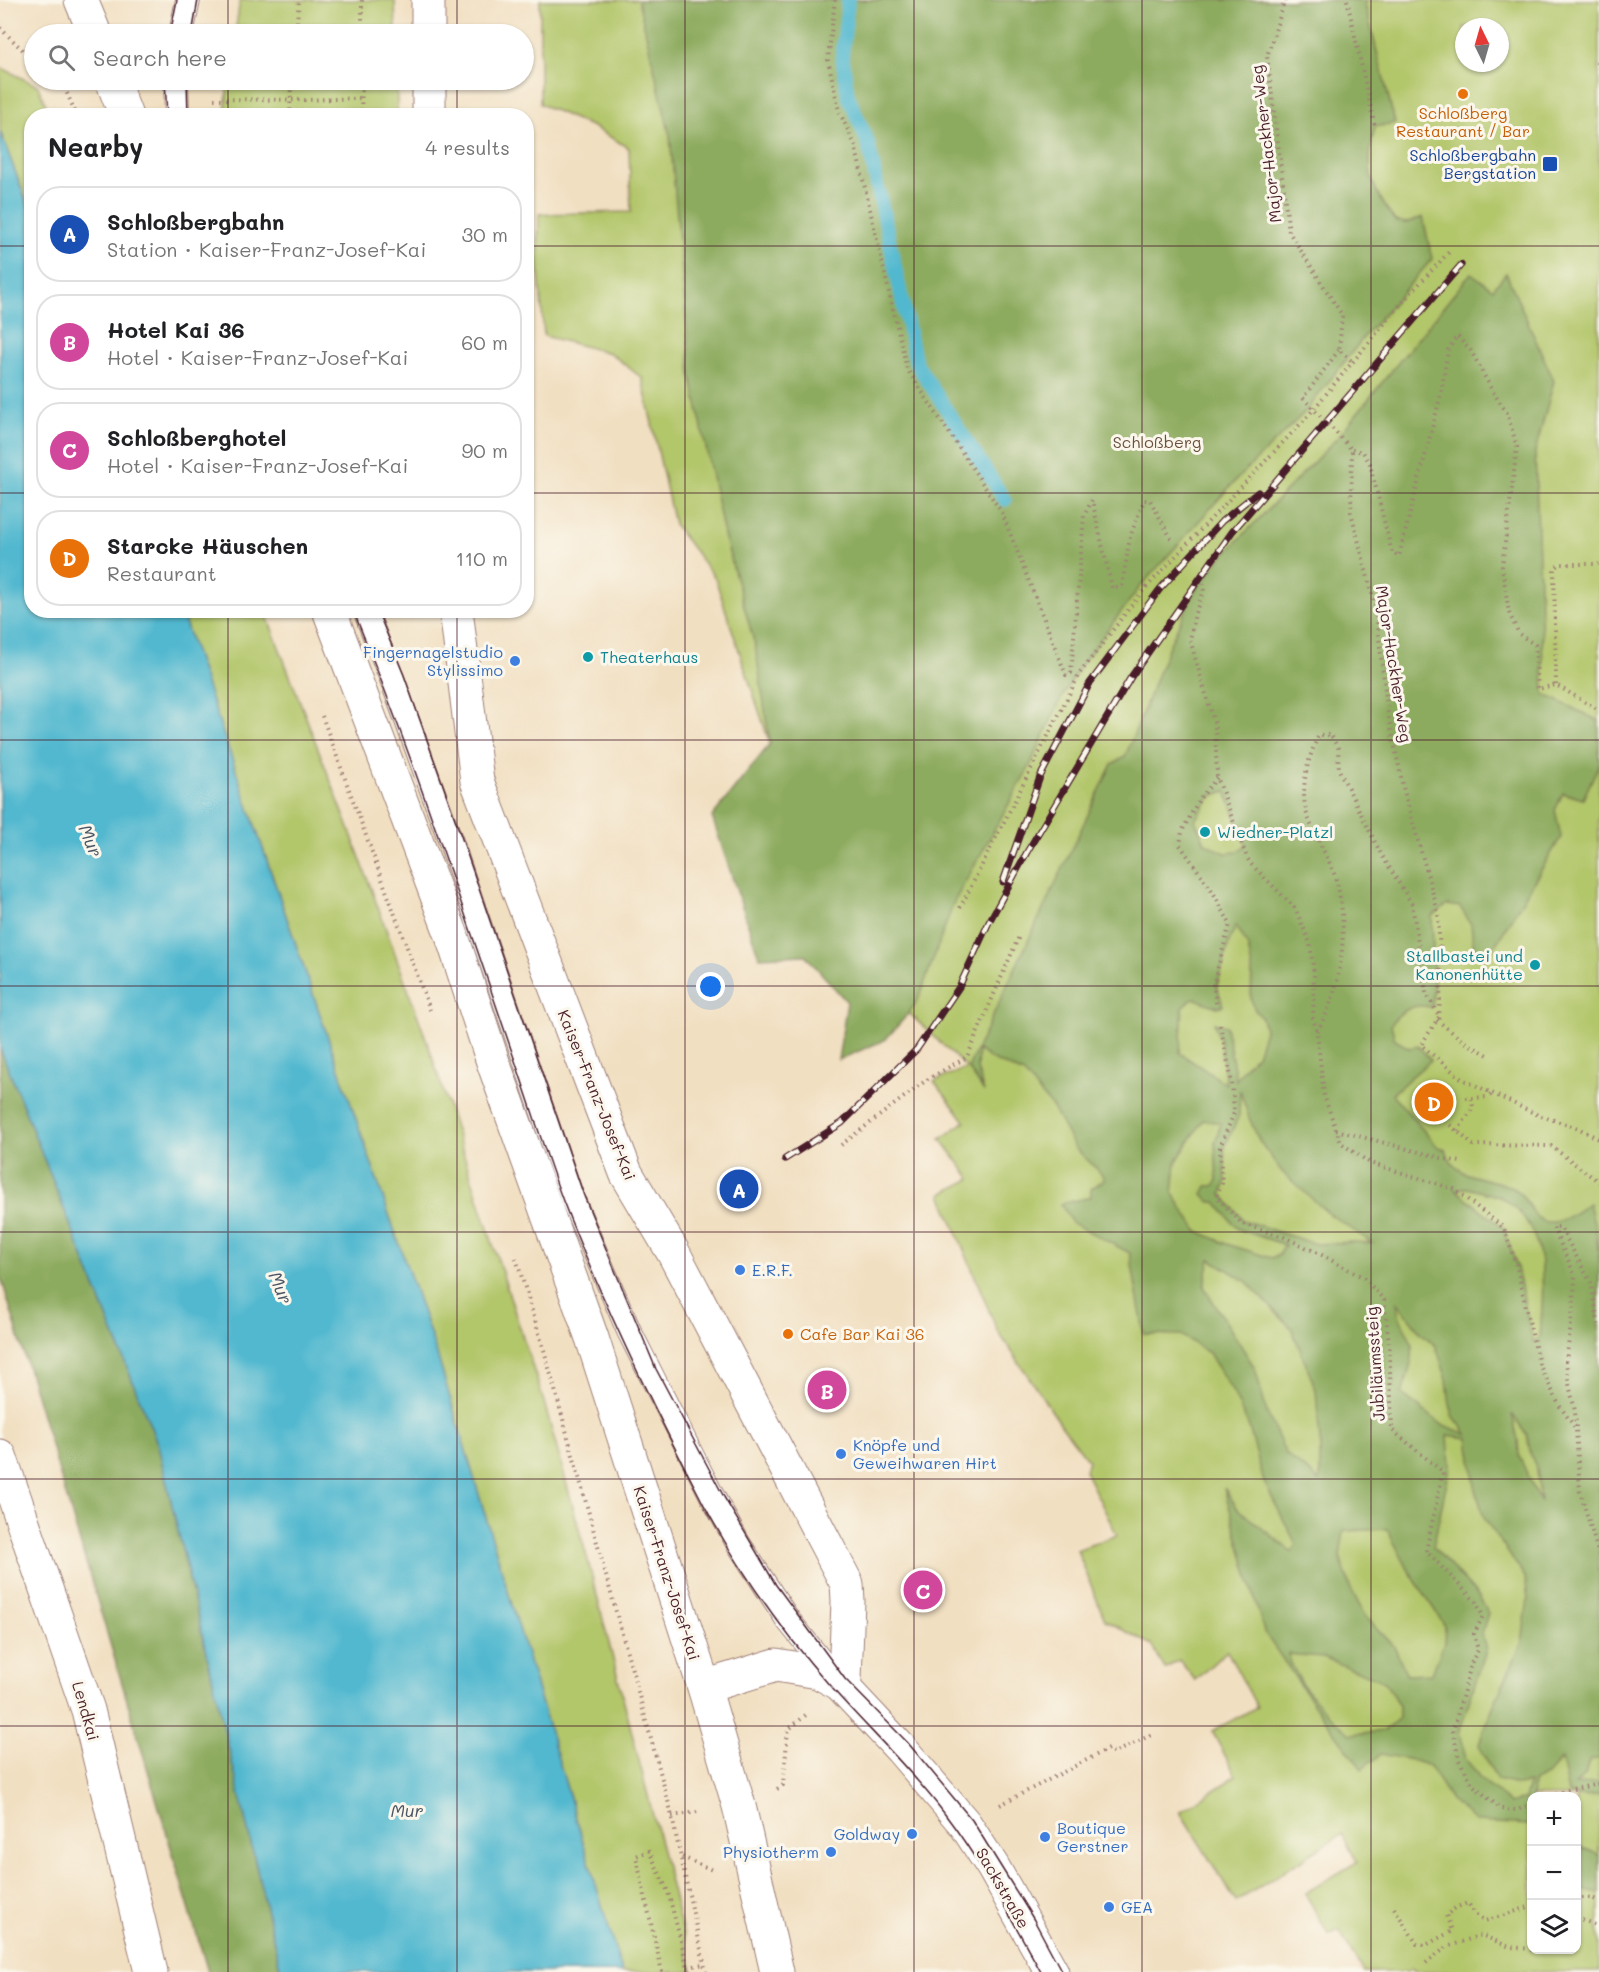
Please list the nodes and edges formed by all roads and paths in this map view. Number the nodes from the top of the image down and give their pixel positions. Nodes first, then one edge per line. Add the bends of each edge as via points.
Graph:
1 (81, 0) edge
2 (188, 0) edge
3 (299, 0) edge
4 (362, 0) edge
5 (428, 0) edge
6 (835, 0) edge
7 (1285, 0) edge
8 (1347, 0) edge
9 (91, 24) edge
10 (183, 24) edge
11 (297, 24) edge
12 (362, 24) edge
13 (429, 24) edge
14 (0, 28) edge
15 (24, 51) edge
16 (1599, 59) edge
17 (1599, 68) edge
18 (65, 90) edge
19 (116, 90) edge
20 (176, 90) edge
21 (290, 90) edge
22 (362, 90) edge
23 (429, 90) edge
24 (362, 98) junction
25 (210, 99) dead end
26 (290, 99) junction
27 (73, 108) edge
28 (123, 108) edge
29 (177, 108) edge
30 (290, 108) edge
31 (361, 108) edge
32 (429, 108) edge
33 (1375, 127) dead end
34 (1449, 252) dead end
35 (1339, 350) junction
36 (1353, 362) junction
37 (1352, 450) junction
38 (1173, 542) dead end
39 (1599, 564) edge
40 (1203, 583) dead end
41 (287, 618) edge
42 (332, 618) edge
43 (368, 618) edge
44 (457, 618) edge
45 (291, 631) dead end
46 (1556, 686) junction
47 (1599, 711) edge
48 (320, 713) dead end
49 (1217, 777) junction
50 (960, 908) dead end
51 (1020, 934) dead end
52 (1217, 1007) dead end
53 (430, 1012) dead end
54 (1438, 1019) junction
55 (1220, 1025) dead end
56 (1317, 1032) junction
57 (1490, 1056) dead end
58 (1492, 1094) junction
59 (1466, 1098) dead end
60 (1472, 1099) junction
61 (1450, 1125) dead end
62 (1336, 1130) junction
63 (1457, 1131) junction
64 (1599, 1139) edge
65 (842, 1145) dead end
66 (1461, 1162) dead end
67 (1599, 1182) edge
68 (515, 1253) dead end
69 (1599, 1328) edge
70 (1576, 1429) junction
71 (0, 1456) edge
72 (1599, 1555) edge
73 (840, 1684) junction
74 (704, 1687) junction
75 (805, 1717) dead end
76 (1153, 1734) dead end
77 (1599, 1784) edge
78 (783, 1785) dead end
79 (1563, 1792) edge
80 (1527, 1805) edge
81 (998, 1806) dead end
82 (1581, 1898) edge
83 (1599, 1901) edge
84 (1394, 1908) dead end
85 (1527, 1908) edge
86 (1581, 1920) edge
87 (1599, 1926) edge
88 (1527, 1949) edge
89 (1426, 1963) dead end
90 (704, 1964) junction
91 (688, 1969) edge
92 (151, 1972) edge
93 (663, 1972) edge
94 (706, 1972) edge
95 (777, 1972) edge
96 (1052, 1972) edge

1 - 9 main road
2 - 10 lane
3 - 11 path
4 - 12 path
5 - 13 main road
6 - 38 path via 828,60 839,111 855,145 907,369 1002,513 1066,675 1071,673 1084,516 1092,500 1112,588 1122,586 1130,537 1144,500 1150,500
7 - 35 path, Major-Hackher-Weg via 1267,56 1289,232 1342,315
8 - 33 path
14 - 15 path
16 - 17 path
18 - 27 path
19 - 28 main road
20 - 29 lane
21 - 26 path
22 - 24 path
23 - 32 main road
24 - 26 path
24 - 31 path
25 - 26 path
26 - 30 path
34 - 36 path
35 - 36 path
35 - 37 path, bridge via 1303,398
36 - 50 path via 1307,417 1141,593 1080,673
37 - 46 path via 1363,452 1370,464 1392,553 1399,556 1441,394 1448,350 1457,336 1467,345 1507,413 1517,447 1502,567 1509,613 1520,634 1535,645 1538,689
37 - 54 path, Major-Hackher-Weg via 1351,512 1375,605 1388,714 1404,791 1438,912
39 - 46 path via 1560,564 1554,569
40 - 49 path via 1190,640 1215,725
41 - 45 path
42 - 74 main road, Kaiser-Franz-Josef-Kai via 451,933 592,1338
43 - 73 lane via 451,842 572,1198 629,1331 744,1552 788,1620
44 - 73 main road, Kaiser-Franz-Josef-Kai via 477,781 627,1173 673,1252 847,1584 845,1679
46 - 47 path
48 - 53 path
49 - 52 path via 1182,831 1180,845 1230,924 1213,985
49 - 56 path via 1242,848 1252,865 1295,908 1311,943 1312,1008
51 - 65 path via 967,1057 928,1079
54 - 56 path via 1426,993 1412,904 1381,854 1339,770 1338,748 1331,735 1319,735 1304,788 1307,817 1336,883 1342,927 1337,982
54 - 57 path via 1463,1041
54 - 58 path via 1421,1045 1462,1079
55 - 80 path, Jubiläumssteig via 1234,1113 1220,1147 1222,1183 1216,1196 1242,1224 1318,1253 1364,1278 1384,1300 1392,1430 1443,1472 1426,1551 1476,1602 1483,1616 1474,1634 1478,1650 1453,1731 1459,1760 1473,1785 1501,1809 1517,1810
56 - 62 path via 1324,1096
58 - 60 path
58 - 64 path
59 - 60 path
60 - 63 path via 1473,1108
61 - 63 path
62 - 66 path
62 - 70 path via 1341,1143 1370,1163 1454,1189 1504,1228 1539,1364
63 - 67 path via 1473,1145 1551,1146
68 - 90 path via 670,1808
69 - 70 path via 1591,1283 1560,1227 1553,1227 1575,1276 1566,1360
70 - 72 path via 1580,1491
71 - 92 main road, Lendkai via 88,1710
73 - 74 main road via 818,1672 776,1665
73 - 96 main road, Sackstraße via 952,1806 993,1867
74 - 95 main road, Kaiser-Franz-Josef-Kai via 739,1806
75 - 78 path via 788,1730
76 - 81 path via 1114,1753 1108,1749
77 - 79 path
82 - 83 path
84 - 85 path via 1417,1944 1426,1945 1452,1931 1446,1915 1457,1907 1468,1903 1485,1921
86 - 87 path
88 - 89 path via 1481,1935 1447,1947
90 - 91 path
90 - 94 path
91 - 93 path via 668,1892 649,1851 636,1856

